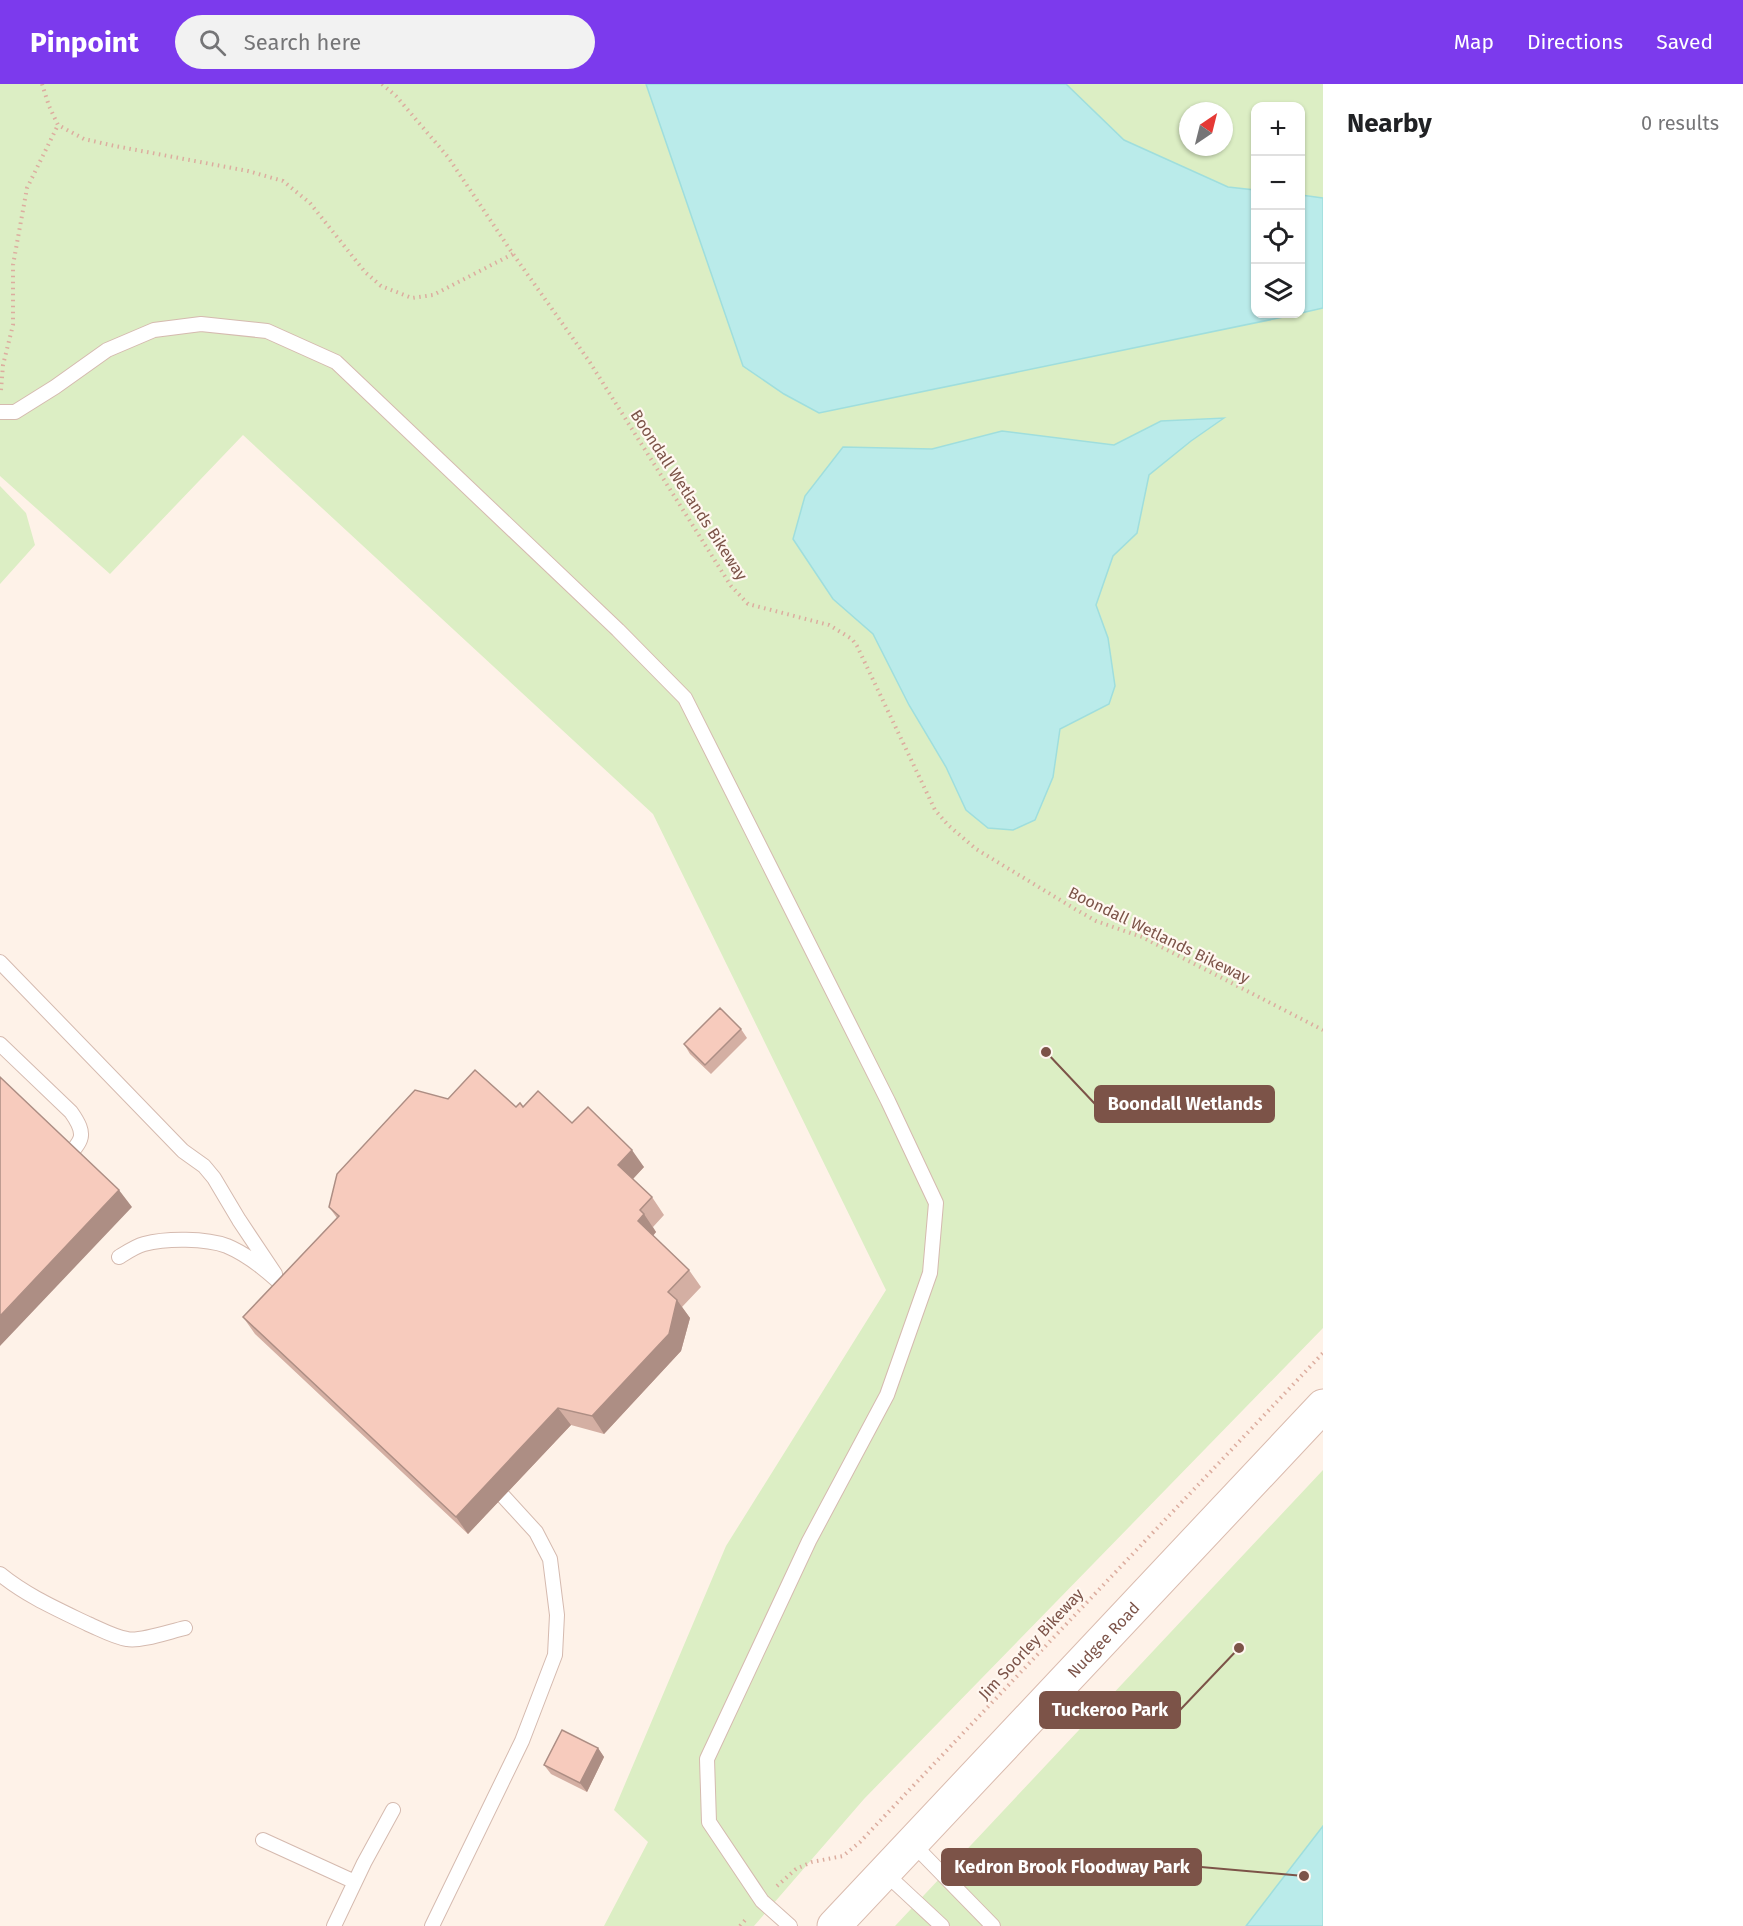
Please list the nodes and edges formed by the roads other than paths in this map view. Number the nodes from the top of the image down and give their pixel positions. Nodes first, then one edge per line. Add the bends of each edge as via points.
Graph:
1 (0, 412) edge
2 (0, 962) edge
3 (0, 1044) edge
4 (57, 1168) edge
5 (119, 1257) dead end
6 (281, 1283) junction
7 (298, 1299) edge
8 (1323, 1406) edge
9 (479, 1471) edge
10 (0, 1575) edge
11 (185, 1628) dead end
12 (393, 1810) dead end
13 (263, 1840) dead end
14 (912, 1843) junction
15 (885, 1873) junction
16 (355, 1882) junction
17 (334, 1926) edge
18 (432, 1926) edge
19 (790, 1926) edge
20 (834, 1926) edge
21 (942, 1926) edge
22 (993, 1926) edge

1 - 19 lane via 15,412 107,350 154,330 201,324 267,331 336,362 685,698 936,1203 930,1273 887,1395 809,1541 707,1759 709,1822 762,1900
2 - 6 lane via 183,1151 204,1166
3 - 4 lane via 80,1124 81,1141
5 - 6 lane via 143,1244 203,1241 243,1254
6 - 7 lane
8 - 14 street, Nudgee Road
9 - 18 lane via 536,1532 550,1559 557,1615 555,1655 522,1741
10 - 11 lane via 46,1605 128,1640
12 - 16 lane
13 - 16 lane
14 - 15 street, Nudgee Road
14 - 22 lane
15 - 20 street, Nudgee Road
15 - 21 lane
16 - 17 lane

